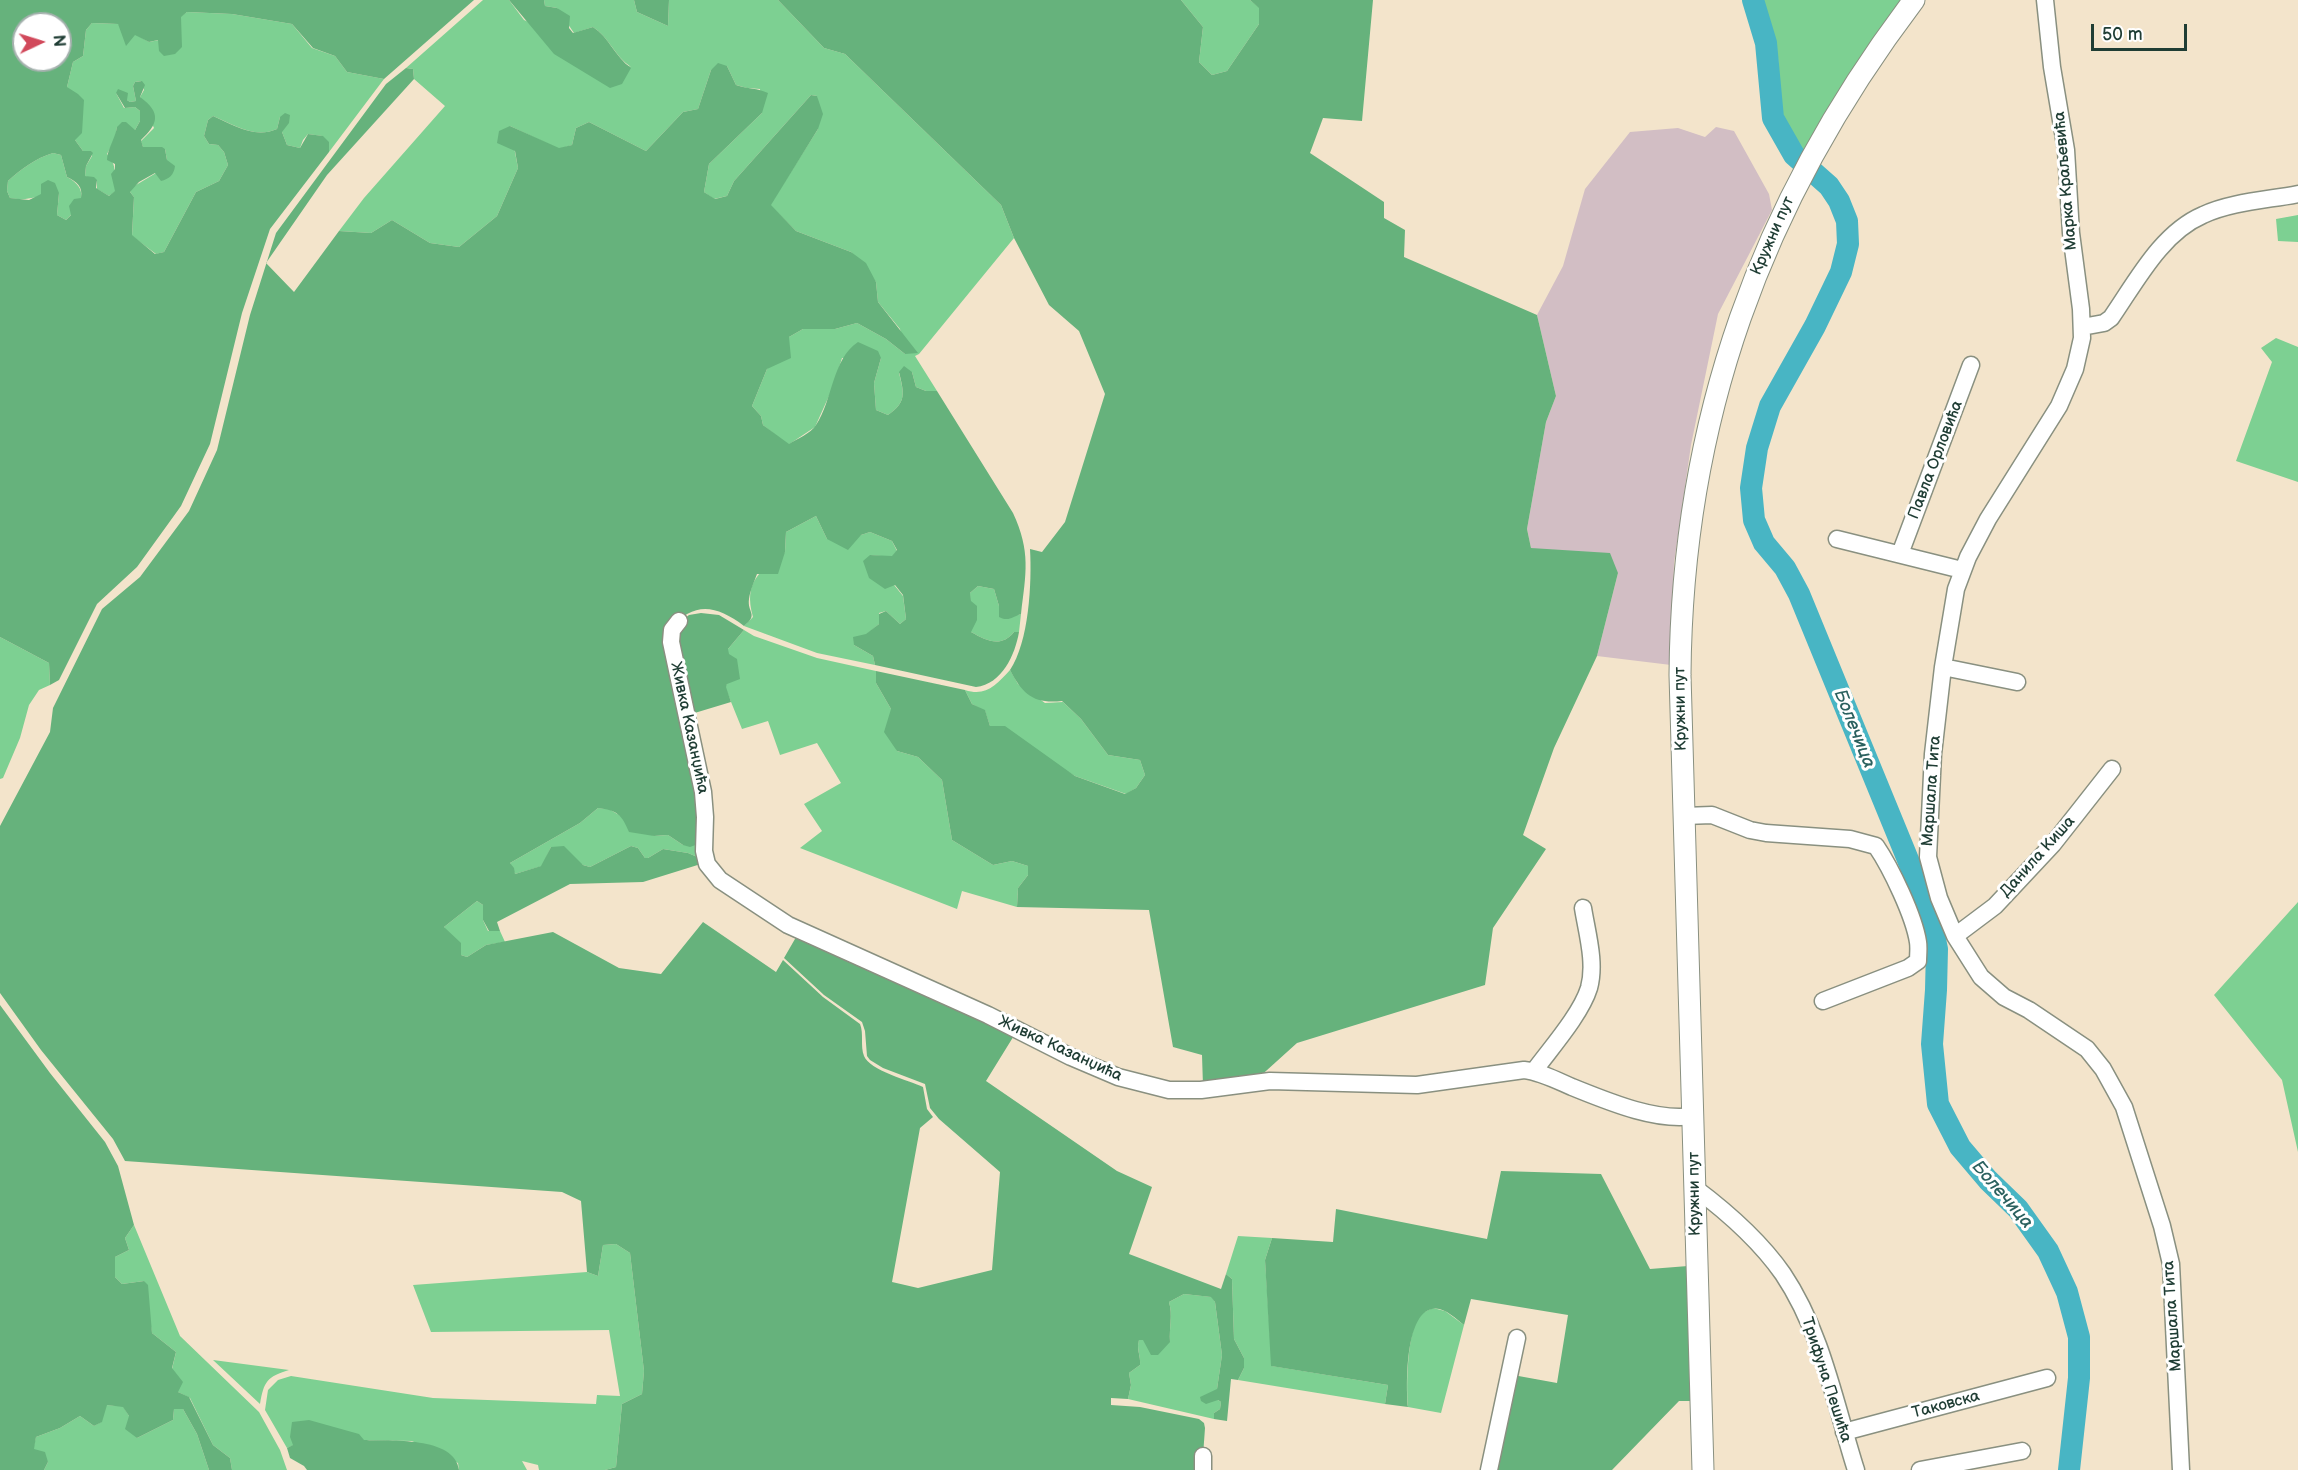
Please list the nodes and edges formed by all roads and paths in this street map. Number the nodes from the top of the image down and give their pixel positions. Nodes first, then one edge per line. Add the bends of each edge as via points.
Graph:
1 (1914, 0) edge
2 (2045, 0) edge
3 (2298, 195) edge
4 (2082, 327) junction
5 (1971, 365) dead end
6 (1837, 539) dead end
7 (1900, 554) junction
8 (1962, 570) junction
9 (679, 621) dead end
10 (1943, 667) junction
11 (2017, 682) dead end
12 (2112, 769) dead end
13 (1684, 816) junction
14 (1583, 908) dead end
15 (1955, 936) junction
16 (1822, 1001) dead end
17 (1534, 1071) junction
18 (1693, 1116) junction
19 (1695, 1188) junction
20 (1517, 1338) dead end
21 (2047, 1378) dead end
22 (1844, 1432) junction
23 (2022, 1451) dead end
24 (1489, 1470) edge
25 (1703, 1470) edge
26 (1856, 1470) edge
27 (1920, 1470) edge
28 (2181, 1470) edge

1 - 13 main road, Кружни пут via 1814,152 1771,236 1743,308 1714,404 1697,478 1685,573 1680,642
2 - 4 street, Марка Краљевића via 2066,150
3 - 4 street via 2215,210 2191,221 2153,258 2111,318
4 - 8 street, Маршала Тита via 2075,369 2059,406 1988,519
5 - 7 street, Павла Орловића
6 - 7 street
7 - 8 street
8 - 10 street, Маршала Тита
9 - 17 street, Живка Казанџића via 672,630 671,642 704,792 705,859 715,876 788,925 1071,1057 1118,1077 1169,1090 1270,1081 1417,1085 1514,1070
10 - 11 street
10 - 15 street, Маршала Тита via 1933,754 1928,857
12 - 15 street, Данила Киша via 2053,844 1995,906
13 - 16 street via 1712,815 1750,830 1850,839 1876,846 1911,920 1919,943 1918,961
13 - 18 main road, Кружни пут
14 - 17 street via 1591,966 1589,988
15 - 28 street, Маршала Тита via 1991,987 2087,1048 2124,1107 2171,1264
17 - 18 street, Живка Казанџића via 1659,1117
18 - 19 main road, Кружни пут
19 - 22 street, Трифуна Пешића via 1738,1223 1782,1274 1819,1347
19 - 25 main road, Кружни пут
20 - 24 street
21 - 22 street, Таковска
22 - 26 street, Трифуна Пешића
23 - 27 street

